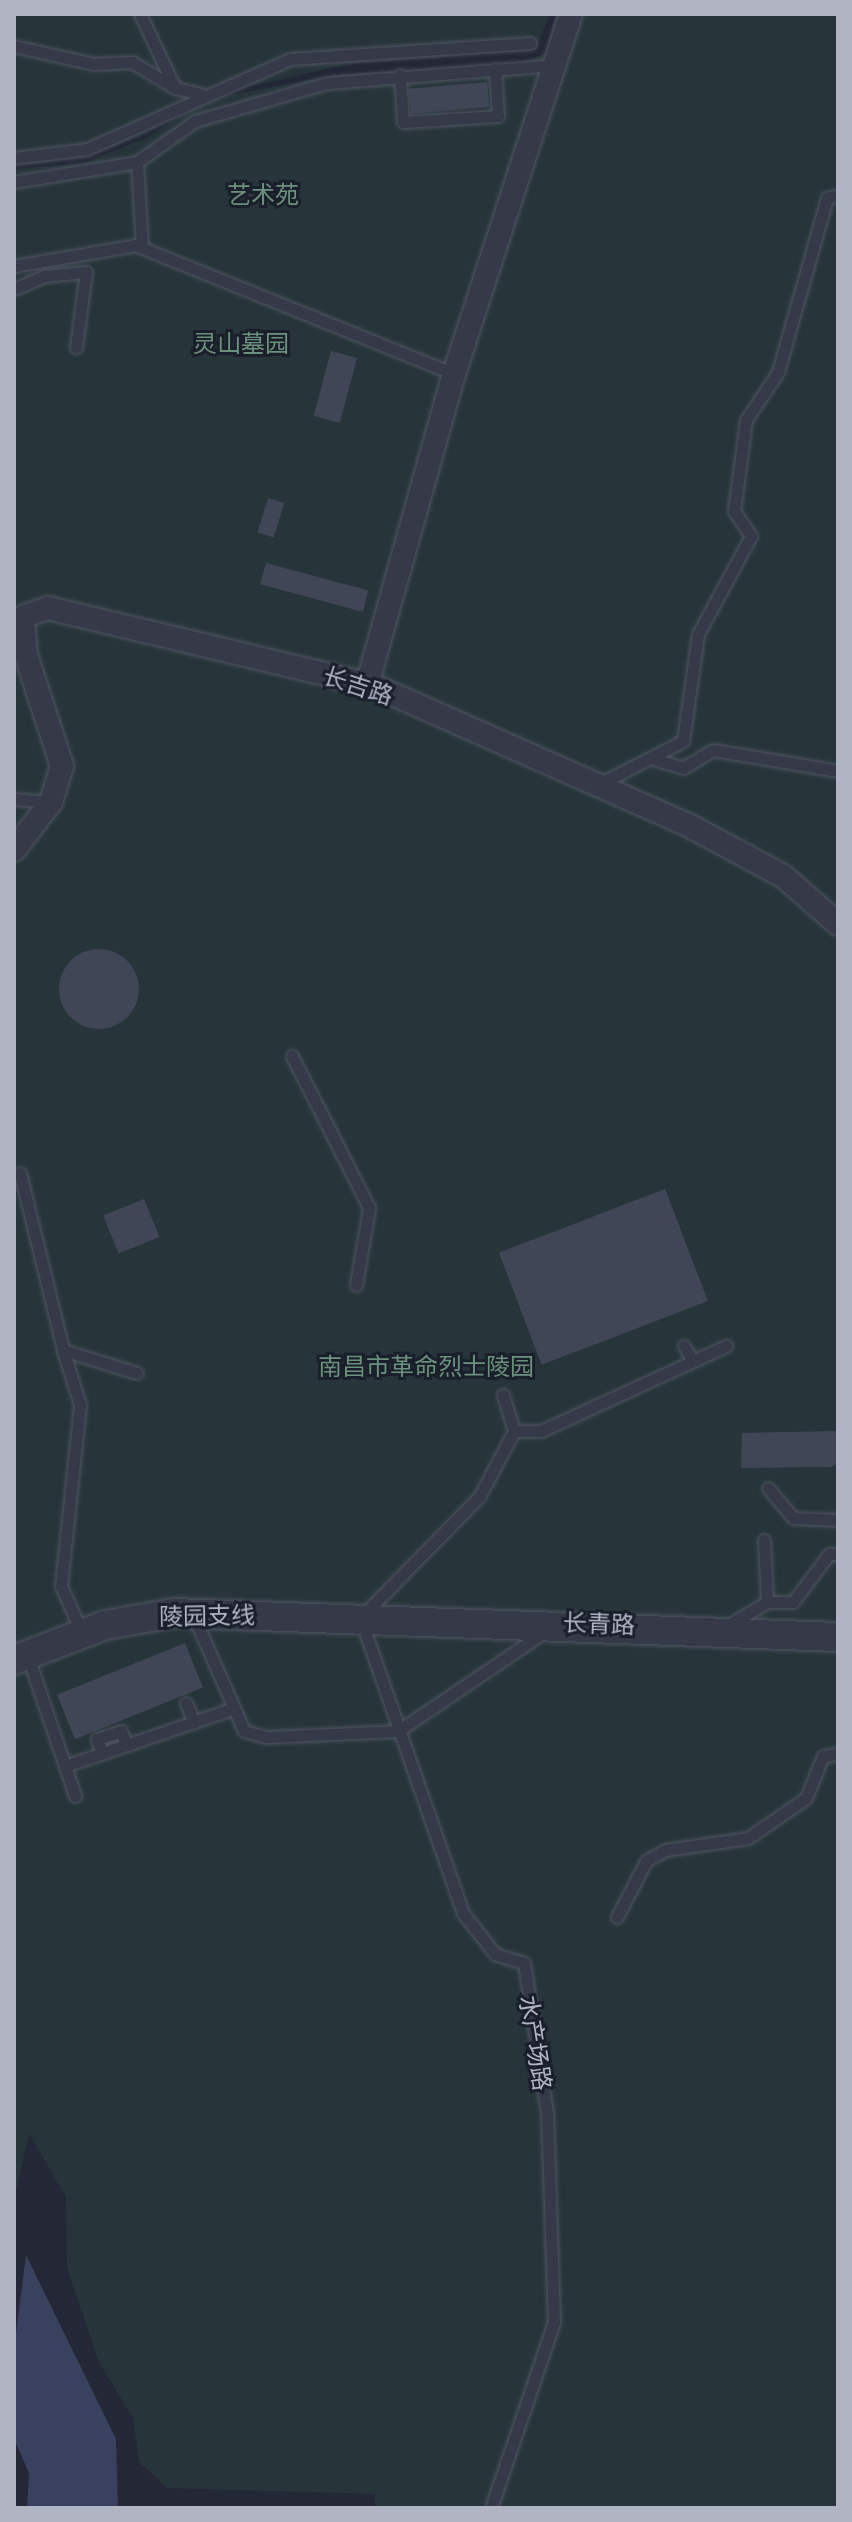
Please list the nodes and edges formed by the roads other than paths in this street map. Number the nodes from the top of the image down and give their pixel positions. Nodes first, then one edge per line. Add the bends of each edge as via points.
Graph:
1 (140, 14) edge
2 (571, 14) edge
3 (530, 43) dead end
4 (14, 46) edge
5 (290, 59) junction
6 (554, 65) junction
7 (495, 69) junction
8 (400, 75) junction
9 (175, 88) junction
10 (14, 158) edge
11 (137, 162) junction
12 (14, 182) edge
13 (838, 195) edge
14 (142, 247) junction
15 (14, 266) edge
16 (14, 289) edge
17 (76, 347) dead end
18 (454, 374) junction
19 (367, 685) junction
20 (651, 758) junction
21 (838, 771) edge
22 (595, 786) junction
23 (14, 799) edge
24 (51, 802) junction
25 (14, 850) edge
26 (838, 924) edge
27 (292, 1056) dead end
28 (20, 1173) dead end
29 (356, 1285) dead end
30 (684, 1346) dead end
31 (726, 1346) dead end
32 (63, 1350) junction
33 (693, 1361) junction
34 (137, 1373) dead end
35 (503, 1395) dead end
36 (514, 1431) junction
37 (768, 1488) dead end
38 (838, 1520) edge
39 (764, 1540) dead end
40 (838, 1554) edge
41 (767, 1602) junction
42 (191, 1609) junction
43 (360, 1618) junction
44 (557, 1623) junction
45 (725, 1628) junction
46 (82, 1633) junction
47 (838, 1637) edge
48 (21, 1657) edge
49 (186, 1703) dead end
50 (234, 1708) junction
51 (194, 1722) junction
52 (398, 1731) junction
53 (838, 1754) edge
54 (65, 1766) junction
55 (75, 1796) dead end
56 (617, 1917) dead end
57 (491, 2508) edge

1 - 9 lane
2 - 6 street
3 - 5 lane
4 - 9 lane via 93,64 132,62
5 - 9 lane via 192,97
5 - 10 lane via 87,149
6 - 7 lane
6 - 18 street
7 - 8 lane
7 - 8 lane via 498,116 403,122
8 - 11 lane via 349,78 216,113
11 - 12 lane
11 - 14 lane
13 - 20 lane via 827,198 778,372 746,420 734,511 751,536 698,634 683,741
14 - 15 lane
14 - 18 lane
16 - 17 lane via 44,276 86,272
18 - 19 street
19 - 22 street, 长吉路
19 - 24 street, 长吉路 via 48,608 23,617 26,655 62,766
20 - 21 lane via 683,768 713,750
20 - 22 lane
22 - 26 street, 长吉路 via 783,876
23 - 24 lane
24 - 25 street
27 - 29 lane via 369,1208
28 - 32 lane
30 - 33 lane
31 - 33 lane
32 - 34 lane
32 - 46 lane via 80,1405 61,1586
33 - 36 lane via 541,1431
35 - 36 lane
36 - 43 lane via 479,1497
37 - 38 lane via 793,1518
39 - 41 lane
40 - 41 lane via 829,1554 793,1602
41 - 45 lane
42 - 43 street, 陵园支线
42 - 46 street, 陵园支线
42 - 50 lane via 208,1662
43 - 44 street, 长青路
43 - 52 lane, 水产场路
44 - 45 street, 长青路
44 - 52 lane
45 - 47 street, 长青路
46 - 48 street, 陵园支线
48 - 54 lane via 55,1718
49 - 51 lane
50 - 51 lane
50 - 52 lane via 244,1731 267,1737
51 - 54 lane
52 - 57 lane, 水产场路 via 463,1913 495,1954 524,1963 547,2113 554,2322
53 - 56 lane via 823,1756 806,1798 748,1838 690,1844 646,1861
54 - 55 lane

